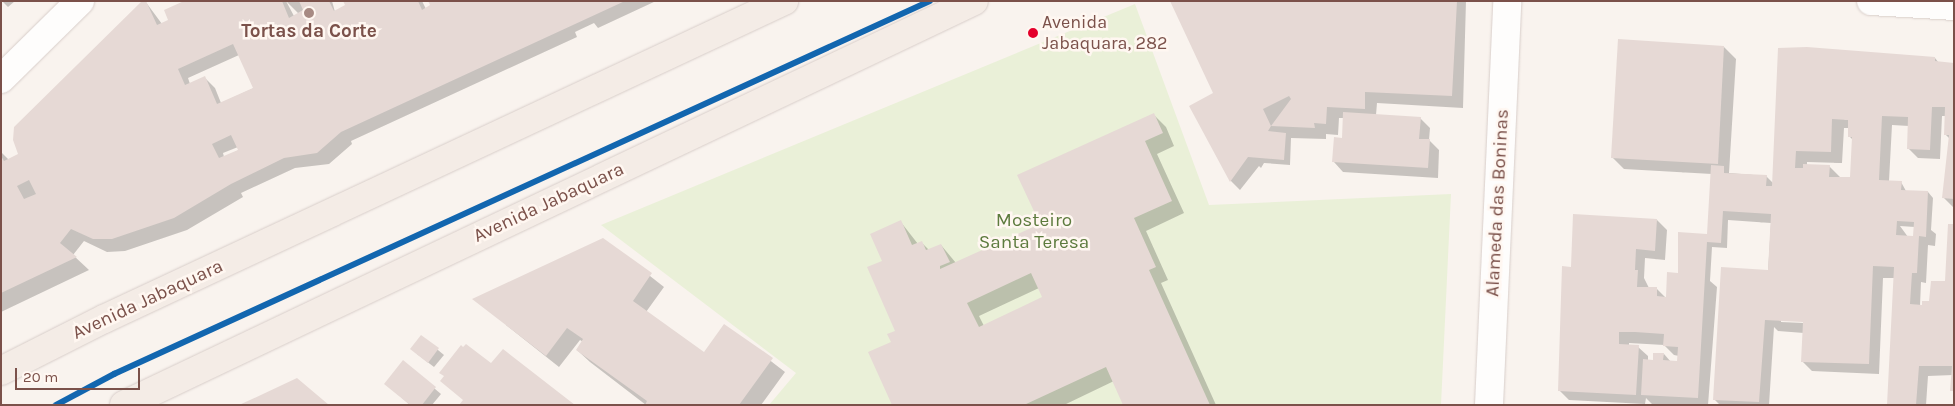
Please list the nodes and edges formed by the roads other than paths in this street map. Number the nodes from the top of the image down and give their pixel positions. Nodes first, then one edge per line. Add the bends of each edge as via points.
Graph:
1 (80, 1) edge
2 (784, 1) edge
3 (974, 1) edge
4 (1508, 1) edge
5 (1871, 1) edge
6 (1954, 6) edge
7 (1, 79) edge
8 (1, 371) edge
9 (124, 405) edge
10 (1489, 405) edge

1 - 7 street
2 - 8 main road, Avenida Jabaquara via 113,315
3 - 9 main road, Avenida Jabaquara
4 - 10 street, Alameda das Boninas
5 - 6 street

